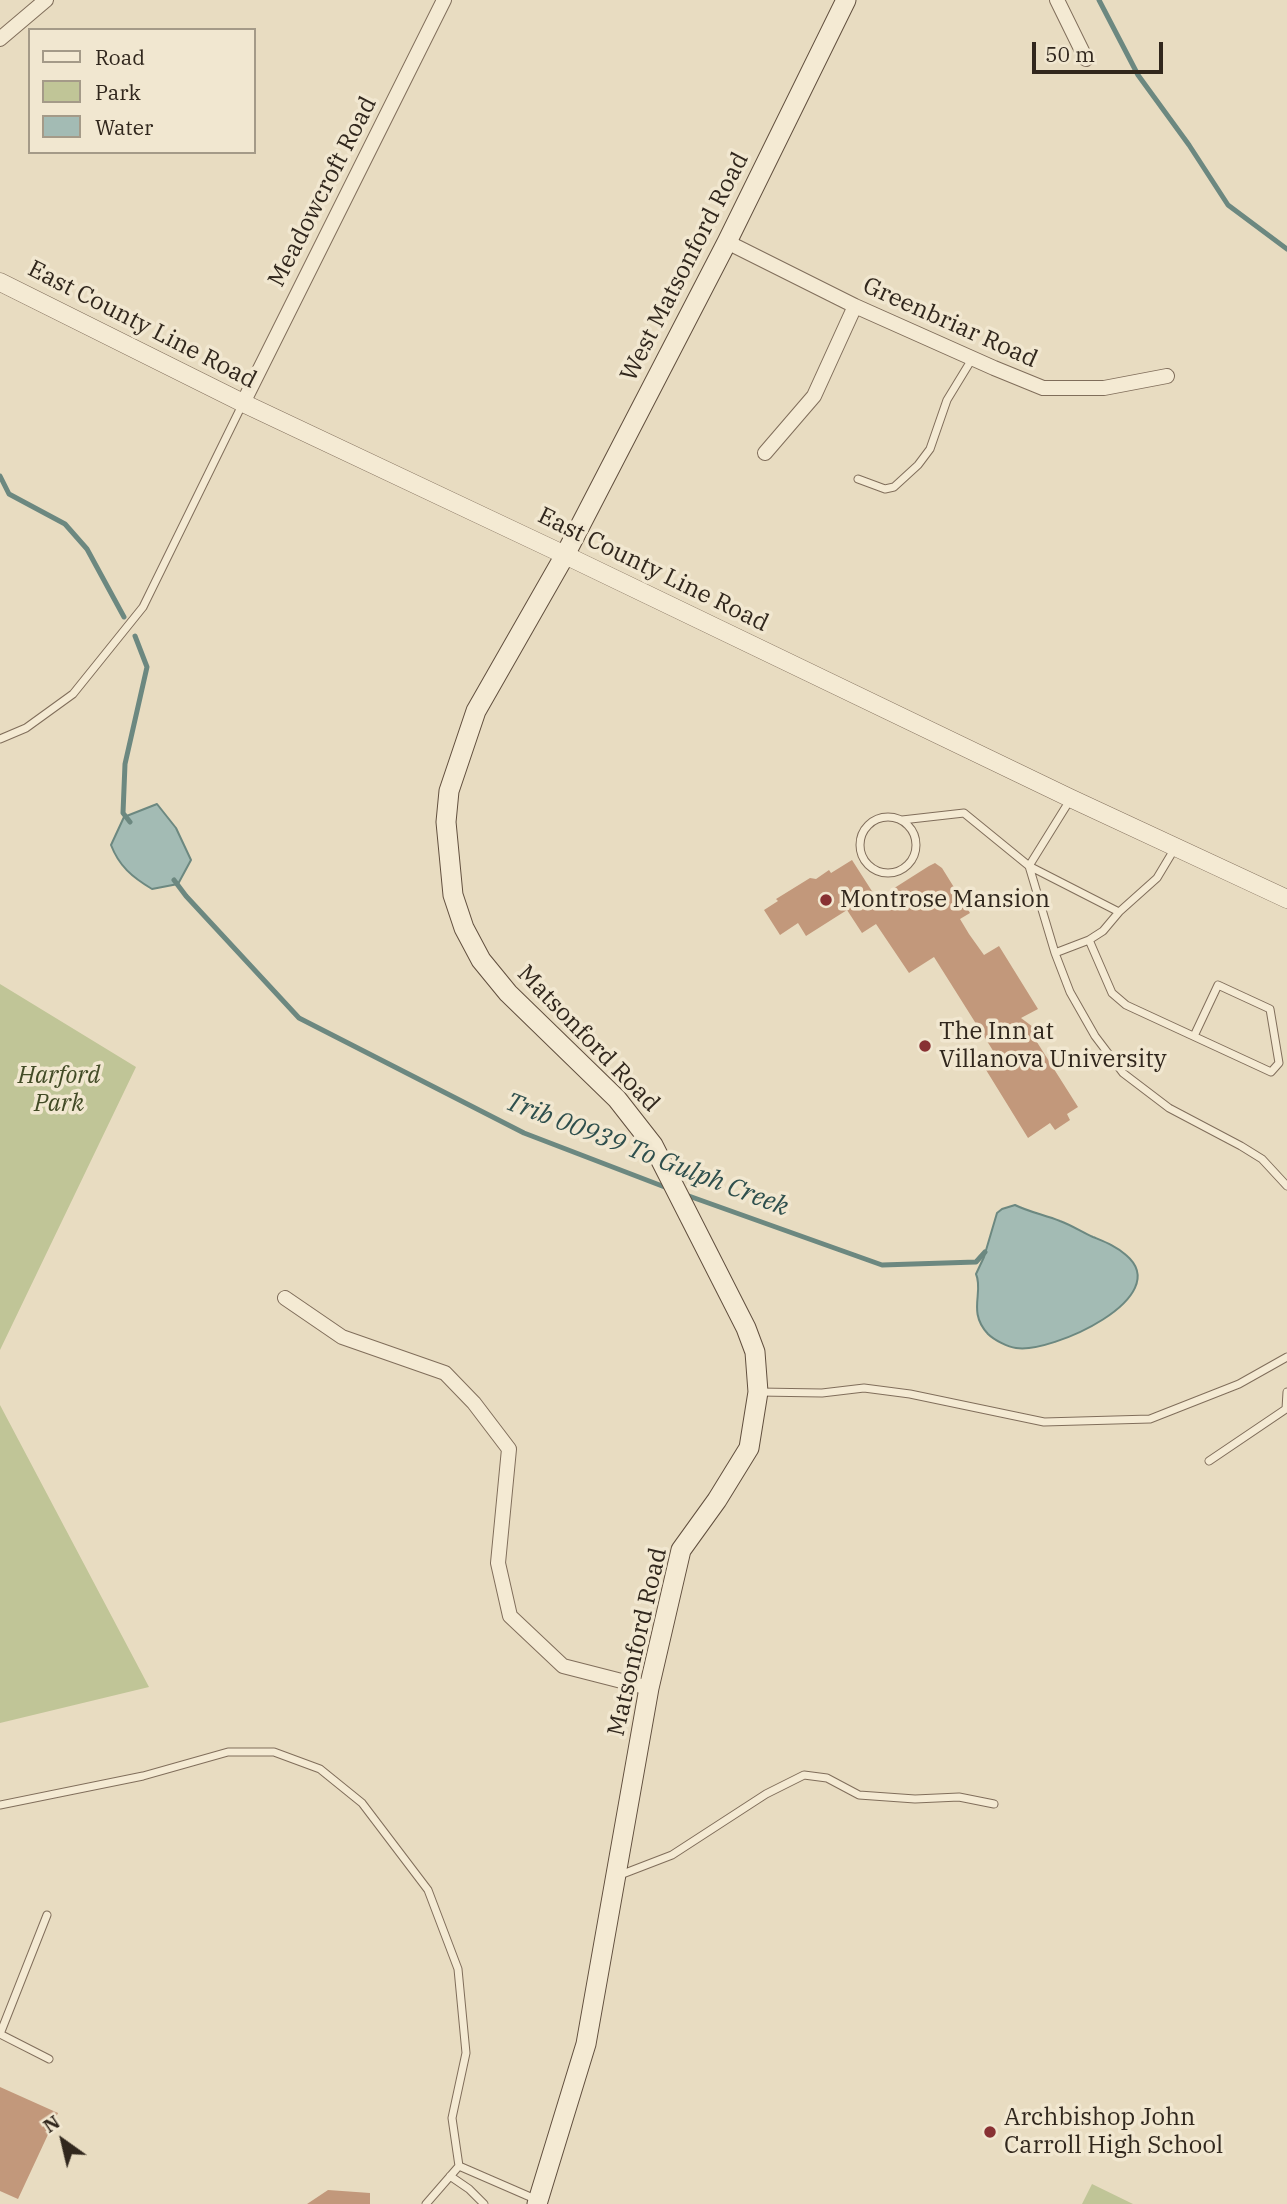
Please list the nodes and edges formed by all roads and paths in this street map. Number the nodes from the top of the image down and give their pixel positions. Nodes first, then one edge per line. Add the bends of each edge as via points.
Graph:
1 (47, 0) edge
2 (444, 0) edge
3 (846, 0) edge
4 (1057, 0) edge
5 (0, 39) edge
6 (1086, 59) dead end
7 (727, 242) junction
8 (0, 282) edge
9 (855, 306) junction
10 (972, 359) junction
11 (1167, 376) dead end
12 (243, 403) junction
13 (765, 453) dead end
14 (858, 479) dead end
15 (565, 555) junction
16 (0, 739) edge
17 (1070, 798) junction
18 (902, 820) junction
19 (1175, 847) junction
20 (1029, 866) junction
21 (1287, 899) edge
22 (1119, 912) junction
23 (1088, 940) junction
24 (1055, 953) junction
25 (1194, 1036) junction
26 (1287, 1186) edge
27 (285, 1298) dead end
28 (1287, 1357) edge
29 (758, 1392) junction
30 (1287, 1392) edge
31 (1209, 1461) dead end
32 (649, 1688) junction
33 (994, 1804) dead end
34 (0, 1805) edge
35 (616, 1877) junction
36 (47, 1915) dead end
37 (0, 2034) edge
38 (49, 2059) dead end
39 (459, 2166) junction
40 (450, 2176) junction
41 (538, 2202) edge
42 (426, 2204) edge
43 (484, 2204) edge

1 - 5 street
2 - 12 street, Meadowcroft Road
3 - 7 main road, West Matsonford Road
4 - 6 street
7 - 9 street, Greenbriar Road
7 - 15 main road, West Matsonford Road
8 - 12 street, East County Line Road
9 - 10 street, Greenbriar Road
9 - 13 street via 814,396
10 - 11 street, Greenbriar Road via 1044,388 1104,388
10 - 14 lane via 947,400 930,449 918,465 894,487 885,489
12 - 15 street, East County Line Road
12 - 16 lane via 144,607 73,694 26,728
15 - 17 street, East County Line Road
15 - 29 main road, Matsonford Road via 476,711 460,754 446,822 453,895 481,960 508,993 617,1099 653,1145 746,1328 755,1352
17 - 19 street, East County Line Road
17 - 20 lane
18 - 18 lane via 876,819 864,831 860,848 875,870 892,873 913,859 916,842
18 - 20 lane via 964,813
19 - 21 street, East County Line Road
19 - 22 lane via 1157,878
20 - 22 lane
20 - 24 lane
22 - 23 lane
23 - 24 lane
23 - 25 lane via 1112,993 1126,1005
24 - 26 lane via 1070,992 1123,1073 1169,1108 1262,1159
25 - 25 lane via 1271,1072 1279,1063 1270,1009 1218,985
27 - 32 street via 342,1336 445,1373 474,1403 509,1449 498,1563 510,1616 563,1666
28 - 29 lane via 1239,1384 1150,1419 1044,1422 864,1388
29 - 32 main road, Matsonford Road via 749,1448 681,1550
30 - 31 lane via 1286,1409
32 - 35 main road, Matsonford Road
33 - 35 lane via 959,1797 859,1795 827,1777 804,1775 672,1854
34 - 39 lane via 143,1776 228,1752 274,1752 320,1769 362,1803 428,1890 457,1969 466,2053 452,2118
35 - 41 main road, Matsonford Road via 586,2044
36 - 37 lane
37 - 38 lane
39 - 40 lane
39 - 41 lane
40 - 42 lane
40 - 43 lane

